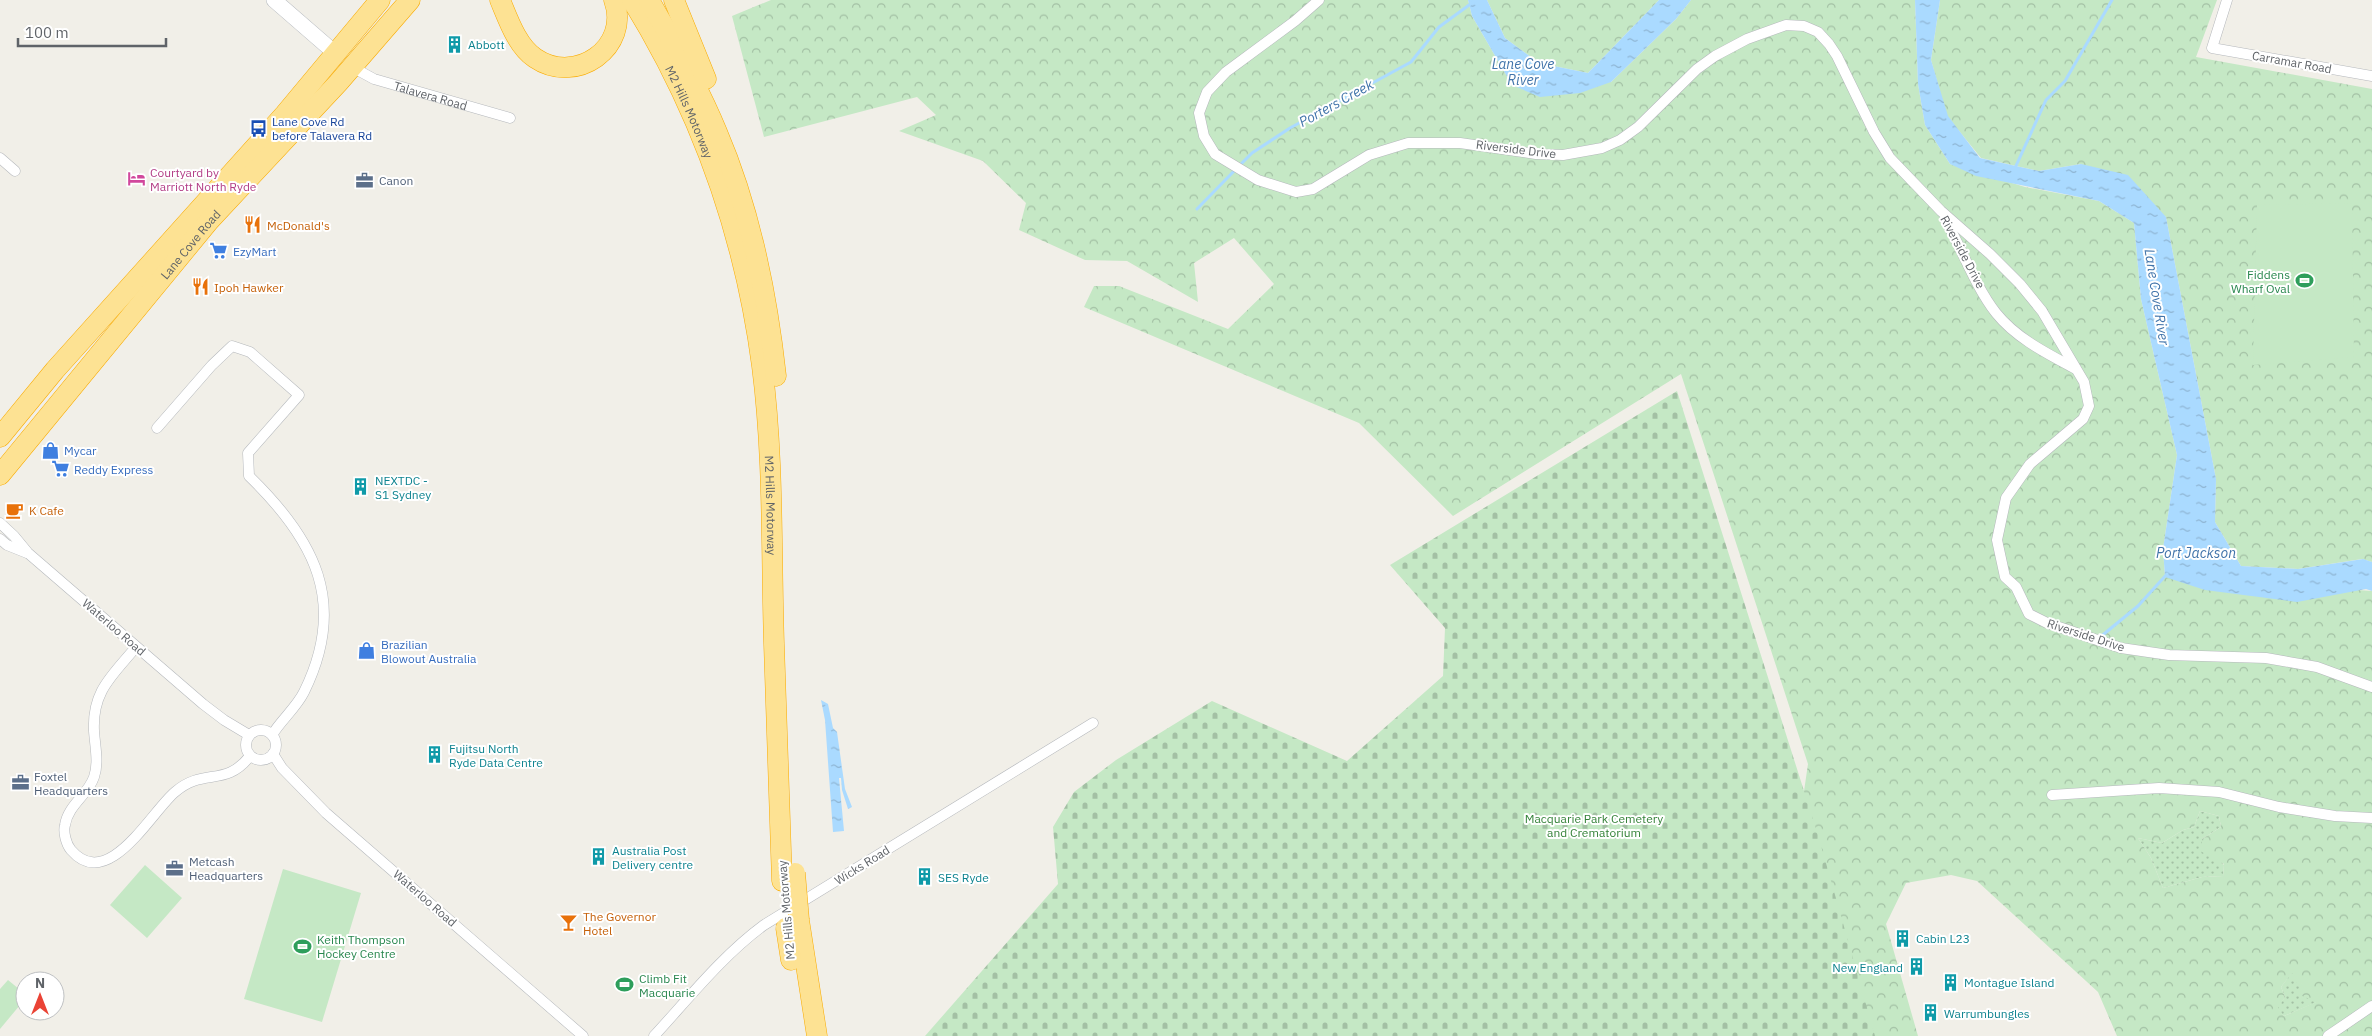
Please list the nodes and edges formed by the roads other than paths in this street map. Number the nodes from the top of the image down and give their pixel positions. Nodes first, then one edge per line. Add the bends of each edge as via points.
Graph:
1 (274, 0) edge
2 (380, 0) edge
3 (410, 0) edge
4 (500, 0) edge
5 (614, 0) edge
6 (632, 0) edge
7 (649, 0) edge
8 (674, 0) edge
9 (1319, 0) edge
10 (2227, 0) edge
11 (336, 53) junction
12 (352, 68) junction
13 (2372, 76) edge
14 (510, 118) dead end
15 (0, 158) edge
16 (15, 170) dead end
17 (739, 192) junction
18 (1941, 211) junction
19 (2075, 368) junction
20 (157, 428) dead end
21 (0, 437) edge
22 (0, 475) edge
23 (0, 523) edge
24 (0, 539) edge
25 (28, 553) junction
26 (136, 647) junction
27 (2372, 687) edge
28 (1093, 723) dead end
29 (249, 735) junction
30 (272, 735) junction
31 (273, 754) junction
32 (250, 756) junction
33 (2052, 795) dead end
34 (2372, 818) edge
35 (789, 877) junction
36 (793, 924) junction
37 (2372, 1006) edge
38 (583, 1036) edge
39 (654, 1036) edge
40 (804, 1036) edge
41 (817, 1036) edge
42 (2328, 1036) edge

1 - 11 main road
2 - 11 highway, Lane Cove Road
3 - 12 highway, Lane Cove Road
4 - 5 highway via 524,48 548,66 562,69 591,62 607,48 616,30 618,13
6 - 35 highway, M2 Hills Motorway via 657,42 700,130 735,230 755,323 769,458
7 - 17 highway, M2 Hills Motorway via 689,71 718,133
8 - 17 highway via 741,165
9 - 18 street, Riverside Drive via 1226,72 1207,92 1199,113 1200,125 1215,154 1279,188 1303,192 1313,190 1369,155 1408,143 1460,143 1563,155 1602,148 1631,133 1697,69 1715,56 1775,28 1795,25 1812,28 1823,36 1886,151
10 - 13 street, Carramar Road via 2212,48
11 - 12 highway
11 - 21 highway, Lane Cove Road via 55,370
12 - 14 street, Talavera Road via 374,79
12 - 22 highway, Lane Cove Road via 209,221
15 - 16 street
17 - 35 highway, M2 Hills Motorway via 765,300 779,398
18 - 19 street, Riverside Drive via 2020,284 2042,311
18 - 19 street, Riverside Drive via 1996,313 2014,332
19 - 27 street, Riverside Drive via 2084,382 2089,406 2078,424 2030,464 2006,498 1997,540 2005,577 2016,587 2029,614 2046,623 2145,653 2266,658 2317,667
20 - 30 street via 232,346 250,352 299,395 248,453 249,476 294,525 306,544 322,594 322,635 316,666 302,695
23 - 25 street, Waterloo Road
24 - 25 street, Waterloo Road via 6,545
25 - 26 street, Waterloo Road
26 - 29 street, Waterloo Road via 224,720
26 - 32 street via 96,701 96,769 65,824 71,850 96,862 110,860 181,786 196,778 227,776
28 - 39 street, Wicks Road via 764,925 724,960
29 - 30 street via 258,730
29 - 32 street via 245,743
30 - 31 street via 276,744
31 - 32 street via 260,760
31 - 38 street, Waterloo Road via 282,768 326,813
33 - 34 street via 2159,788 2219,792 2279,807
35 - 36 highway, M2 Hills Motorway
36 - 40 highway, M2 Hills Motorway
36 - 41 highway, M2 Hills Motorway
37 - 42 street

